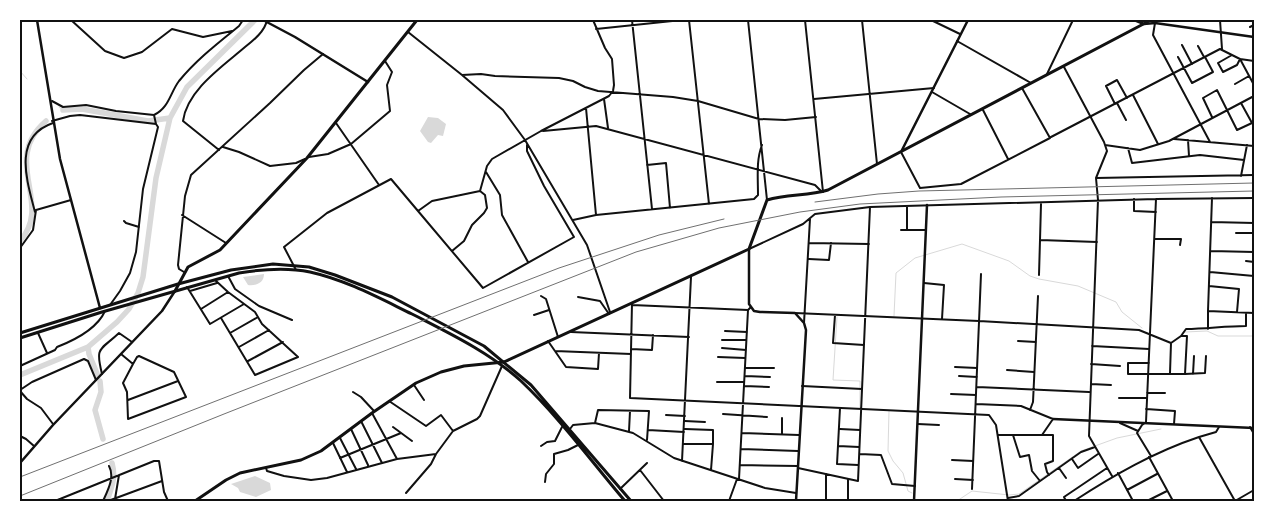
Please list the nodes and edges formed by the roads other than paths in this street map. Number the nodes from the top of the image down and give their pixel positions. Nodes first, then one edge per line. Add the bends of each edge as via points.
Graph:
1 (37, 20) edge
2 (71, 20) edge
3 (243, 20) edge
4 (418, 20) edge
5 (593, 20) edge
6 (632, 20) edge
7 (682, 20) edge
8 (689, 20) edge
9 (748, 20) edge
10 (805, 20) edge
11 (862, 20) edge
12 (931, 20) edge
13 (968, 20) edge
14 (1074, 20) edge
15 (1134, 20) edge
16 (1220, 20) edge
17 (266, 21) edge
18 (1153, 22) edge
19 (1144, 24) junction
20 (632, 25) junction
21 (1254, 26) edge
22 (1250, 27) dead end
23 (596, 29) junction
24 (233, 31) junction
25 (408, 32) junction
26 (1219, 32) junction
27 (960, 34) junction
28 (1254, 37) edge
29 (957, 41) junction
30 (1182, 44) dead end
31 (1198, 46) dead end
32 (1222, 49) junction
33 (323, 54) junction
34 (1232, 55) junction
35 (1178, 57) dead end
36 (1205, 57) junction
37 (387, 58) junction
38 (1240, 59) junction
39 (1254, 61) edge
40 (1192, 64) junction
41 (1064, 67) junction
42 (1184, 68) junction
43 (1174, 74) junction
44 (462, 75) junction
45 (1046, 76) junction
46 (1249, 76) junction
47 (368, 82) junction
48 (1032, 83) junction
49 (1235, 84) dead end
50 (1254, 85) edge
51 (934, 88) junction
52 (1022, 88) junction
53 (932, 92) junction
54 (611, 93) junction
55 (640, 94) junction
56 (869, 94) junction
57 (1133, 95) junction
58 (1254, 96) edge
59 (1127, 98) junction
60 (604, 99) junction
61 (814, 99) junction
62 (49, 100) junction
63 (698, 101) junction
64 (1241, 103) junction
65 (1116, 104) junction
66 (586, 108) junction
67 (983, 110) junction
68 (1227, 110) junction
69 (154, 115) junction
70 (972, 115) junction
71 (1092, 116) junction
72 (816, 117) junction
73 (1212, 117) junction
74 (759, 119) junction
75 (1126, 120) dead end
76 (53, 122) junction
77 (336, 123) junction
78 (156, 124) junction
79 (1200, 124) junction
80 (588, 126) junction
81 (608, 129) junction
82 (541, 131) junction
83 (1050, 138) junction
84 (644, 139) junction
85 (1173, 139) junction
86 (525, 140) junction
87 (1188, 140) junction
88 (1210, 142) junction
89 (351, 144) junction
90 (528, 144) junction
91 (1158, 144) junction
92 (762, 145) junction
93 (1105, 145) junction
94 (1247, 145) junction
95 (222, 146) junction
96 (1254, 146) edge
97 (1128, 147) junction
98 (219, 150) junction
99 (901, 152) junction
100 (704, 156) junction
101 (1189, 156) junction
102 (307, 158) junction
103 (1008, 159) junction
104 (1244, 160) junction
105 (876, 164) junction
106 (647, 165) junction
107 (758, 171) junction
108 (486, 172) junction
109 (764, 173) junction
110 (1241, 176) junction
111 (1254, 176) edge
112 (1096, 178) junction
113 (379, 185) junction
114 (480, 191) junction
115 (823, 192) junction
116 (1212, 198) junction
117 (1254, 198) edge
118 (1134, 199) junction
119 (1156, 199) junction
120 (70, 200) junction
121 (767, 200) junction
122 (1098, 200) junction
123 (1042, 203) junction
124 (709, 204) junction
125 (928, 205) junction
126 (907, 206) junction
127 (870, 207) junction
128 (670, 208) junction
129 (652, 210) junction
130 (1254, 210) edge
131 (418, 211) junction
132 (35, 212) junction
133 (1156, 212) junction
134 (182, 215) junction
135 (596, 215) junction
136 (810, 219) junction
137 (572, 220) junction
138 (124, 221) dead end
139 (1211, 222) junction
140 (1254, 223) edge
141 (139, 227) junction
142 (901, 230) dead end
143 (906, 230) junction
144 (926, 230) junction
145 (1236, 233) dead end
146 (1155, 238) junction
147 (1040, 240) junction
148 (1097, 242) junction
149 (226, 243) junction
150 (809, 243) junction
151 (831, 243) junction
152 (869, 244) junction
153 (1180, 245) dead end
154 (20, 248) edge
155 (749, 249) junction
156 (452, 251) junction
157 (1210, 251) junction
158 (1254, 252) edge
159 (808, 259) junction
160 (528, 262) junction
161 (1246, 262) dead end
162 (1254, 262) edge
163 (294, 265) junction
164 (296, 270) junction
165 (184, 272) junction
166 (1210, 272) junction
167 (981, 274) dead end
168 (1039, 275) dead end
169 (228, 276) junction
170 (1254, 276) edge
171 (691, 277) junction
172 (215, 279) junction
173 (217, 283) junction
174 (924, 283) junction
175 (178, 284) junction
176 (1209, 286) junction
177 (187, 287) junction
178 (175, 291) junction
179 (190, 292) junction
180 (228, 292) junction
181 (541, 296) dead end
182 (1038, 296) dead end
183 (578, 297) dead end
184 (111, 304) junction
185 (244, 304) junction
186 (632, 304) junction
187 (100, 307) junction
188 (752, 307) junction
189 (690, 308) junction
190 (201, 309) junction
191 (549, 310) junction
192 (748, 310) junction
193 (105, 311) junction
194 (1208, 311) junction
195 (1237, 312) junction
196 (610, 313) junction
197 (795, 313) junction
198 (805, 313) junction
199 (1246, 313) junction
200 (1254, 313) edge
201 (835, 314) junction
202 (534, 315) dead end
203 (865, 316) junction
204 (258, 317) junction
205 (221, 318) junction
206 (922, 318) junction
207 (942, 319) junction
208 (292, 320) dead end
209 (979, 320) junction
210 (804, 323) junction
211 (1036, 324) junction
212 (1093, 326) junction
213 (1208, 328) junction
214 (269, 330) junction
215 (724, 331) dead end
216 (38, 332) junction
217 (569, 332) junction
218 (747, 332) junction
219 (20, 333) edge
220 (230, 333) junction
221 (632, 334) junction
222 (653, 335) junction
223 (1150, 335) junction
224 (1181, 336) junction
225 (463, 337) junction
226 (558, 337) junction
227 (689, 337) junction
228 (20, 338) edge
229 (722, 340) dead end
230 (746, 340) junction
231 (548, 341) junction
232 (132, 342) junction
233 (283, 342) junction
234 (1018, 342) dead end
235 (1036, 342) junction
236 (1171, 343) junction
237 (864, 345) junction
238 (1092, 346) junction
239 (238, 347) junction
240 (722, 348) dead end
241 (631, 349) junction
242 (1149, 349) junction
243 (746, 350) junction
244 (555, 351) junction
245 (47, 353) junction
246 (599, 353) junction
247 (121, 354) junction
248 (631, 354) junction
249 (1194, 356) dead end
250 (1206, 356) dead end
251 (718, 357) dead end
252 (746, 358) junction
253 (247, 362) junction
254 (496, 362) junction
255 (504, 362) junction
256 (133, 364) junction
257 (1091, 364) junction
258 (1149, 364) junction
259 (20, 366) edge
260 (502, 366) junction
261 (1120, 366) dead end
262 (955, 367) dead end
263 (745, 368) junction
264 (774, 368) dead end
265 (977, 368) junction
266 (1007, 370) dead end
267 (1034, 372) junction
268 (102, 374) junction
269 (1148, 374) junction
270 (1170, 374) junction
271 (1185, 374) junction
272 (1193, 374) junction
273 (745, 376) junction
274 (959, 376) dead end
275 (770, 377) dead end
276 (977, 377) junction
277 (96, 380) junction
278 (178, 381) junction
279 (717, 382) dead end
280 (744, 384) junction
281 (1091, 384) junction
282 (414, 385) junction
283 (1111, 385) dead end
284 (802, 386) junction
285 (769, 387) dead end
286 (977, 387) junction
287 (862, 389) junction
288 (20, 390) edge
289 (1033, 390) junction
290 (353, 392) dead end
291 (1090, 392) junction
292 (1147, 393) junction
293 (1166, 393) dead end
294 (950, 394) dead end
295 (976, 395) junction
296 (1119, 398) dead end
297 (1147, 398) junction
298 (128, 400) junction
299 (424, 400) dead end
300 (389, 401) junction
301 (686, 401) junction
302 (743, 403) junction
303 (976, 404) junction
304 (801, 406) junction
305 (840, 408) junction
306 (860, 409) junction
307 (1030, 410) junction
308 (1146, 410) junction
309 (630, 411) junction
310 (373, 412) junction
311 (918, 412) junction
312 (723, 414) dead end
313 (666, 415) dead end
314 (743, 415) junction
315 (975, 415) junction
316 (686, 416) junction
317 (768, 417) dead end
318 (782, 418) dead end
319 (1053, 418) junction
320 (1089, 419) junction
321 (361, 421) junction
322 (685, 421) junction
323 (1116, 421) junction
324 (705, 422) dead end
325 (1146, 422) junction
326 (595, 423) junction
327 (918, 424) junction
328 (1174, 424) junction
329 (53, 425) junction
330 (939, 425) dead end
331 (1220, 425) junction
332 (393, 427) dead end
333 (562, 427) junction
334 (1252, 428) edge
335 (351, 429) junction
336 (839, 429) junction
337 (569, 430) junction
338 (648, 430) junction
339 (860, 430) junction
340 (453, 431) junction
341 (684, 431) junction
342 (1138, 431) junction
343 (629, 432) junction
344 (742, 433) junction
345 (400, 434) junction
346 (782, 434) junction
347 (1042, 434) junction
348 (1254, 434) edge
349 (799, 435) junction
350 (998, 435) junction
351 (1013, 435) junction
352 (20, 436) edge
353 (1200, 437) junction
354 (340, 438) junction
355 (386, 439) junction
356 (412, 440) dead end
357 (647, 441) junction
358 (333, 443) junction
359 (684, 444) junction
360 (713, 444) junction
361 (373, 445) junction
362 (35, 446) junction
363 (541, 446) dead end
364 (578, 446) junction
365 (838, 446) junction
366 (859, 447) junction
367 (1095, 447) junction
368 (741, 449) junction
369 (360, 450) junction
370 (798, 451) junction
371 (1099, 453) junction
372 (348, 454) junction
373 (436, 454) junction
374 (859, 454) junction
375 (1150, 456) junction
376 (340, 458) junction
377 (398, 459) junction
378 (1072, 459) junction
379 (952, 460) dead end
380 (682, 461) junction
381 (974, 461) junction
382 (20, 462) edge
383 (382, 463) junction
384 (647, 463) dead end
385 (740, 465) junction
386 (858, 465) junction
387 (108, 466) dead end
388 (368, 466) junction
389 (798, 467) junction
390 (266, 468) junction
391 (1059, 468) junction
392 (1107, 468) junction
393 (356, 470) junction
394 (640, 470) junction
395 (711, 470) junction
396 (347, 472) junction
397 (1118, 473) junction
398 (826, 474) junction
399 (1157, 474) junction
400 (119, 475) junction
401 (1049, 475) junction
402 (1112, 476) junction
403 (111, 478) junction
404 (1066, 478) dead end
405 (738, 479) junction
406 (848, 479) junction
407 (955, 479) dead end
408 (973, 480) junction
409 (162, 481) junction
410 (545, 482) dead end
411 (1040, 482) junction
412 (915, 486) junction
413 (620, 489) junction
414 (972, 489) dead end
415 (1127, 490) junction
416 (1167, 490) junction
417 (1254, 490) edge
418 (406, 493) dead end
419 (796, 493) junction
420 (115, 499) junction
421 (1008, 499) edge
422 (55, 501) edge
423 (103, 501) edge
424 (108, 501) edge
425 (168, 501) edge
426 (195, 501) edge
427 (625, 501) edge
428 (630, 501) edge
429 (664, 501) edge
430 (729, 501) edge
431 (796, 501) edge
432 (826, 501) edge
433 (848, 501) edge
434 (914, 501) edge
435 (1066, 501) edge
436 (1074, 501) edge
437 (1133, 501) edge
438 (1147, 501) edge
439 (1173, 501) edge
440 (1235, 501) edge

1 - 62 street
2 - 24 street via 104,51 124,58 142,52 172,29 203,37
3 - 24 street
4 - 25 main road
5 - 23 street
6 - 20 street
7 - 20 street
8 - 63 street
9 - 74 street
10 - 61 street
11 - 56 street
12 - 27 street
13 - 27 street
14 - 45 street
15 - 19 street
16 - 26 street
17 - 33 street
17 - 98 street via 254,40 201,86 184,114 183,121
18 - 19 main road
18 - 26 street
18 - 43 street via 1153,35
19 - 41 main road
20 - 23 street
20 - 55 street
21 - 22 street
23 - 54 street via 612,59 614,85
24 - 69 street via 187,71 173,90 166,108
25 - 37 main road
25 - 44 street
26 - 28 street
26 - 32 street
27 - 29 street
29 - 48 street
29 - 51 street
30 - 40 street
31 - 36 street
32 - 34 street
32 - 36 street
33 - 47 street
33 - 95 street
34 - 38 street
34 - 38 street via 1218,63 1223,72 1237,65
35 - 42 street
36 - 40 street
36 - 42 street via 1213,72 1192,83
37 - 47 main road
37 - 89 street via 392,72 387,85 390,111
38 - 39 street
38 - 46 street
40 - 42 street
41 - 45 main road
41 - 71 street
42 - 43 street
43 - 57 street
43 - 79 street
44 - 54 street via 560,78
44 - 86 street via 503,110
45 - 48 main road
46 - 49 street
46 - 50 street
47 - 77 main road
48 - 52 main road
51 - 53 street
51 - 56 street
52 - 67 main road
52 - 83 street
53 - 70 street
53 - 99 street
54 - 55 street
54 - 60 street
55 - 63 street
55 - 84 street
56 - 61 street
56 - 105 street
57 - 59 street
57 - 91 street
58 - 64 street
59 - 65 street
59 - 65 street via 1117,80 1106,86
60 - 66 street
60 - 81 street
61 - 72 street
62 - 69 street via 63,107 86,105
62 - 76 street
63 - 74 street
63 - 100 street
64 - 68 street
64 - 68 street via 1252,123 1237,130
65 - 71 street
65 - 75 street
66 - 80 street
66 - 82 street
67 - 70 main road
67 - 103 street
68 - 73 street
68 - 73 street via 1217,90 1203,98
69 - 78 street
70 - 99 main road
71 - 83 street
71 - 93 street
72 - 74 street
72 - 115 street
73 - 79 street
74 - 92 street
76 - 78 street via 80,115
76 - 120 street
76 - 132 street via 33,137 26,155
77 - 89 street
77 - 102 main road
78 - 141 street
79 - 85 street
79 - 88 street
80 - 81 street
80 - 82 street
80 - 135 street
81 - 84 street
82 - 86 street
83 - 103 street
84 - 100 street
84 - 106 street
85 - 87 street
85 - 91 street
86 - 90 street
86 - 108 street via 492,159
87 - 88 street
87 - 101 street
88 - 94 street
89 - 102 street via 328,154
89 - 113 street
90 - 137 street
90 - 160 street via 527,151 544,186 574,237
91 - 97 street via 1140,150
92 - 107 street
92 - 109 street
93 - 97 street
93 - 112 street via 1106,151
94 - 96 street
94 - 104 street
95 - 98 street
95 - 102 street via 270,166 296,163
97 - 101 street via 1132,163
98 - 134 street via 191,175
99 - 103 street via 920,188 960,184
99 - 105 main road
100 - 107 street
100 - 124 street
101 - 104 street
102 - 149 main road
104 - 110 street
105 - 115 main road
106 - 128 street via 666,163
106 - 129 street
107 - 109 street
107 - 124 street via 757,198
108 - 114 street
108 - 160 street via 500,194 502,215
109 - 115 street via 815,185
109 - 121 street
110 - 111 street
110 - 112 street
112 - 122 street
113 - 131 street via 391,179
113 - 163 street via 327,214 284,247
114 - 131 street via 432,201
114 - 156 street via 485,195 487,208 472,225 464,242
115 - 121 main road
116 - 117 street
116 - 119 street
116 - 139 street
118 - 119 street
118 - 122 street
118 - 133 street via 1134,211
119 - 133 street
120 - 132 street
120 - 187 street
121 - 155 main road
122 - 123 street
122 - 148 street
123 - 125 street
123 - 147 street
124 - 128 street
125 - 126 street
125 - 144 street
126 - 127 street
126 - 143 street
127 - 136 street via 815,214
127 - 152 street
128 - 129 street
129 - 135 street
130 - 140 street
131 - 156 street
132 - 154 street via 33,230
133 - 146 street
134 - 149 street
134 - 165 street via 178,269
135 - 137 street
136 - 150 street
136 - 155 street
137 - 196 street via 587,245
138 - 141 street
139 - 140 street
139 - 157 street
140 - 145 street via 1254,234
141 - 184 street via 130,273
142 - 143 street
143 - 144 street
144 - 174 street
146 - 153 street via 1181,239
146 - 223 street
147 - 148 street
147 - 168 street
148 - 212 street
149 - 165 main road
150 - 151 street
150 - 159 street
151 - 152 street
151 - 159 street via 830,260
152 - 203 street
155 - 171 main road
155 - 188 street via 748,295
156 - 160 street via 483,288
157 - 158 street
157 - 166 street
159 - 198 street
161 - 162 street
163 - 164 street
163 - 175 main road via 254,266
163 - 225 main road via 335,275 392,297
164 - 169 main road via 262,269
164 - 225 main road via 373,294
165 - 175 main road
166 - 170 street
166 - 176 street
167 - 209 street
169 - 172 main road
169 - 208 street via 235,289 259,306
171 - 186 main road
171 - 189 street
172 - 173 street
172 - 177 main road
173 - 179 street
173 - 180 street
174 - 206 street
174 - 207 street via 944,285
175 - 178 main road
175 - 184 main road
176 - 194 street
176 - 195 street via 1239,288
177 - 178 main road
177 - 179 street
178 - 193 main road
178 - 232 street
179 - 190 street
180 - 185 street
180 - 190 street
181 - 191 street via 546,299
182 - 211 street
183 - 196 street via 600,301
184 - 187 main road
185 - 204 street
185 - 205 street
186 - 189 street
186 - 196 main road
186 - 221 street
187 - 193 street
187 - 219 main road
188 - 192 street
188 - 197 street via 760,312
189 - 192 street
189 - 227 street
190 - 205 street via 210,324
191 - 202 street
191 - 226 street
192 - 218 street
193 - 216 main road
193 - 245 street via 85,332
194 - 195 street
194 - 213 street
195 - 199 street
196 - 217 main road
197 - 198 street
197 - 210 street
198 - 201 street
198 - 210 street
199 - 200 street
199 - 213 street via 1246,326
201 - 203 street
201 - 237 street via 833,343
203 - 206 street
203 - 237 street
204 - 214 street
204 - 220 street
205 - 220 street
206 - 207 street
206 - 311 street
207 - 209 street
209 - 211 street
209 - 265 street
210 - 284 street
211 - 212 street
211 - 235 street
212 - 223 street via 1139,330
212 - 238 street
213 - 224 street via 1186,329
214 - 233 street
214 - 239 street
215 - 218 street
216 - 228 main road
216 - 245 street
217 - 221 street
217 - 226 main road
218 - 230 street
220 - 239 street
221 - 222 street
221 - 241 street
222 - 227 street
222 - 241 street via 652,350
223 - 236 street
223 - 242 street
224 - 236 street
224 - 271 street via 1187,336
225 - 254 main road
225 - 255 main road via 484,346
226 - 231 main road
227 - 301 street
229 - 230 street
230 - 243 street
231 - 244 street
231 - 255 main road
232 - 247 street
232 - 268 street via 119,333 101,348 98,357
233 - 253 street
233 - 253 street via 298,357 255,375
234 - 235 street
235 - 267 street
236 - 270 street
237 - 287 street
238 - 242 street
238 - 257 street
239 - 253 street
240 - 243 street
241 - 248 street
242 - 258 street
243 - 252 street
244 - 246 street
244 - 246 street via 566,367 598,369
245 - 259 street
246 - 248 street
247 - 256 street
247 - 268 street
248 - 301 street via 630,398
249 - 272 street
250 - 272 street via 1205,373
251 - 252 street
252 - 263 street
254 - 255 main road
254 - 260 main road
254 - 282 main road via 441,372
255 - 337 main road via 531,385
256 - 278 street via 139,356 174,372
256 - 298 street via 123,383
257 - 261 street
257 - 281 street
258 - 269 street
258 - 269 street via 1128,363 1128,374
260 - 333 main road
260 - 340 street via 480,416
262 - 265 street
263 - 264 street
263 - 273 street
265 - 276 street
266 - 267 street
267 - 289 street
268 - 277 street
269 - 270 street
269 - 292 street
270 - 271 street
271 - 272 street
273 - 275 street
273 - 280 street
274 - 276 street
276 - 286 street
277 - 288 street via 84,359
277 - 329 street
278 - 298 street
278 - 298 street via 186,397 128,419
279 - 280 street
280 - 285 street
280 - 302 street
281 - 283 street
281 - 291 street
282 - 299 street
282 - 300 main road
284 - 287 street
284 - 304 street
286 - 289 street
286 - 295 street
287 - 306 street
288 - 329 street via 41,408
289 - 291 street
289 - 307 street
290 - 310 street via 362,397
291 - 320 street
292 - 293 street
292 - 297 street
294 - 295 street
295 - 303 street
296 - 297 street
297 - 308 street
300 - 310 main road
300 - 340 street via 426,426 441,415
301 - 302 street
301 - 316 street
302 - 304 street
302 - 314 street
303 - 307 street via 1021,406
303 - 315 street
304 - 305 street
304 - 349 street
305 - 306 street
305 - 336 street
306 - 311 street
306 - 339 street
307 - 319 street
308 - 325 street
308 - 328 street via 1175,411
309 - 326 street via 598,410
309 - 338 street via 649,411
309 - 343 street
310 - 321 main road
310 - 355 street
311 - 315 street
311 - 327 street
312 - 314 street
313 - 316 street
314 - 317 street
314 - 344 street
315 - 350 street via 989,415
315 - 381 street
316 - 322 street
318 - 346 street
319 - 320 street
319 - 347 street
320 - 323 street
320 - 367 street via 1089,436
321 - 335 main road
321 - 361 street
322 - 324 street
322 - 341 street
323 - 325 street
323 - 342 street
325 - 328 street
325 - 342 street
326 - 337 street via 572,425
326 - 343 street
327 - 330 street
327 - 412 street
328 - 331 street
329 - 362 street
331 - 334 street
331 - 353 street via 1216,432
332 - 345 street
333 - 363 street via 555,441
333 - 364 main road
334 - 348 street
335 - 354 main road
335 - 369 street
336 - 339 street
336 - 365 street
337 - 413 main road
338 - 341 street
338 - 357 street
339 - 366 street
340 - 373 street
341 - 359 street
341 - 360 street via 713,430
342 - 375 street
343 - 357 street
344 - 346 street
344 - 368 street
345 - 355 street
345 - 356 street
346 - 349 street
347 - 351 street
347 - 401 street via 1053,435 1053,461 1045,464
349 - 370 street
350 - 351 street
350 - 421 street
351 - 411 street via 1020,457 1029,455 1032,471
352 - 362 street
353 - 375 street
353 - 440 street
354 - 358 main road
354 - 372 street
355 - 361 street
355 - 377 street
357 - 380 street
358 - 376 street
358 - 390 main road via 322,452 301,460
359 - 360 street
359 - 380 street
360 - 395 street
361 - 369 street
361 - 383 street
362 - 382 street
364 - 410 street via 554,454 554,464 546,474
364 - 427 main road
365 - 366 street
365 - 386 street via 838,464
366 - 374 street
367 - 371 street
367 - 378 street
368 - 370 street
368 - 385 street
369 - 372 street
369 - 388 street
370 - 389 street
371 - 378 street via 1078,468
371 - 392 street
372 - 376 street
372 - 393 street
373 - 377 street
373 - 418 street via 432,464
374 - 386 street
374 - 412 street via 881,455 892,484
375 - 397 street
375 - 399 street
376 - 396 street
377 - 383 street
378 - 391 street
379 - 381 street
380 - 395 street
381 - 408 street
383 - 388 street
384 - 394 street
385 - 389 street
385 - 405 street
386 - 406 street via 858,481
387 - 403 street
388 - 393 street
389 - 398 street
389 - 419 street
390 - 396 street via 284,476 311,480
390 - 426 main road via 240,473
391 - 401 street
391 - 404 street
392 - 402 street
392 - 435 street via 1064,496
393 - 396 street
394 - 413 street
394 - 429 street
395 - 405 street
397 - 402 street
397 - 415 street
398 - 406 street
398 - 432 street
399 - 415 street
399 - 416 street
400 - 403 street
400 - 409 street via 159,461
400 - 420 street
401 - 411 street
402 - 436 street
403 - 422 street
403 - 423 street
405 - 419 street
405 - 430 street
406 - 433 street
407 - 408 street
408 - 414 street
409 - 420 street
409 - 425 street
411 - 421 street via 1020,496
412 - 434 street
413 - 428 main road
415 - 437 street
416 - 438 street
416 - 439 street
417 - 440 street
419 - 431 street
420 - 424 street

